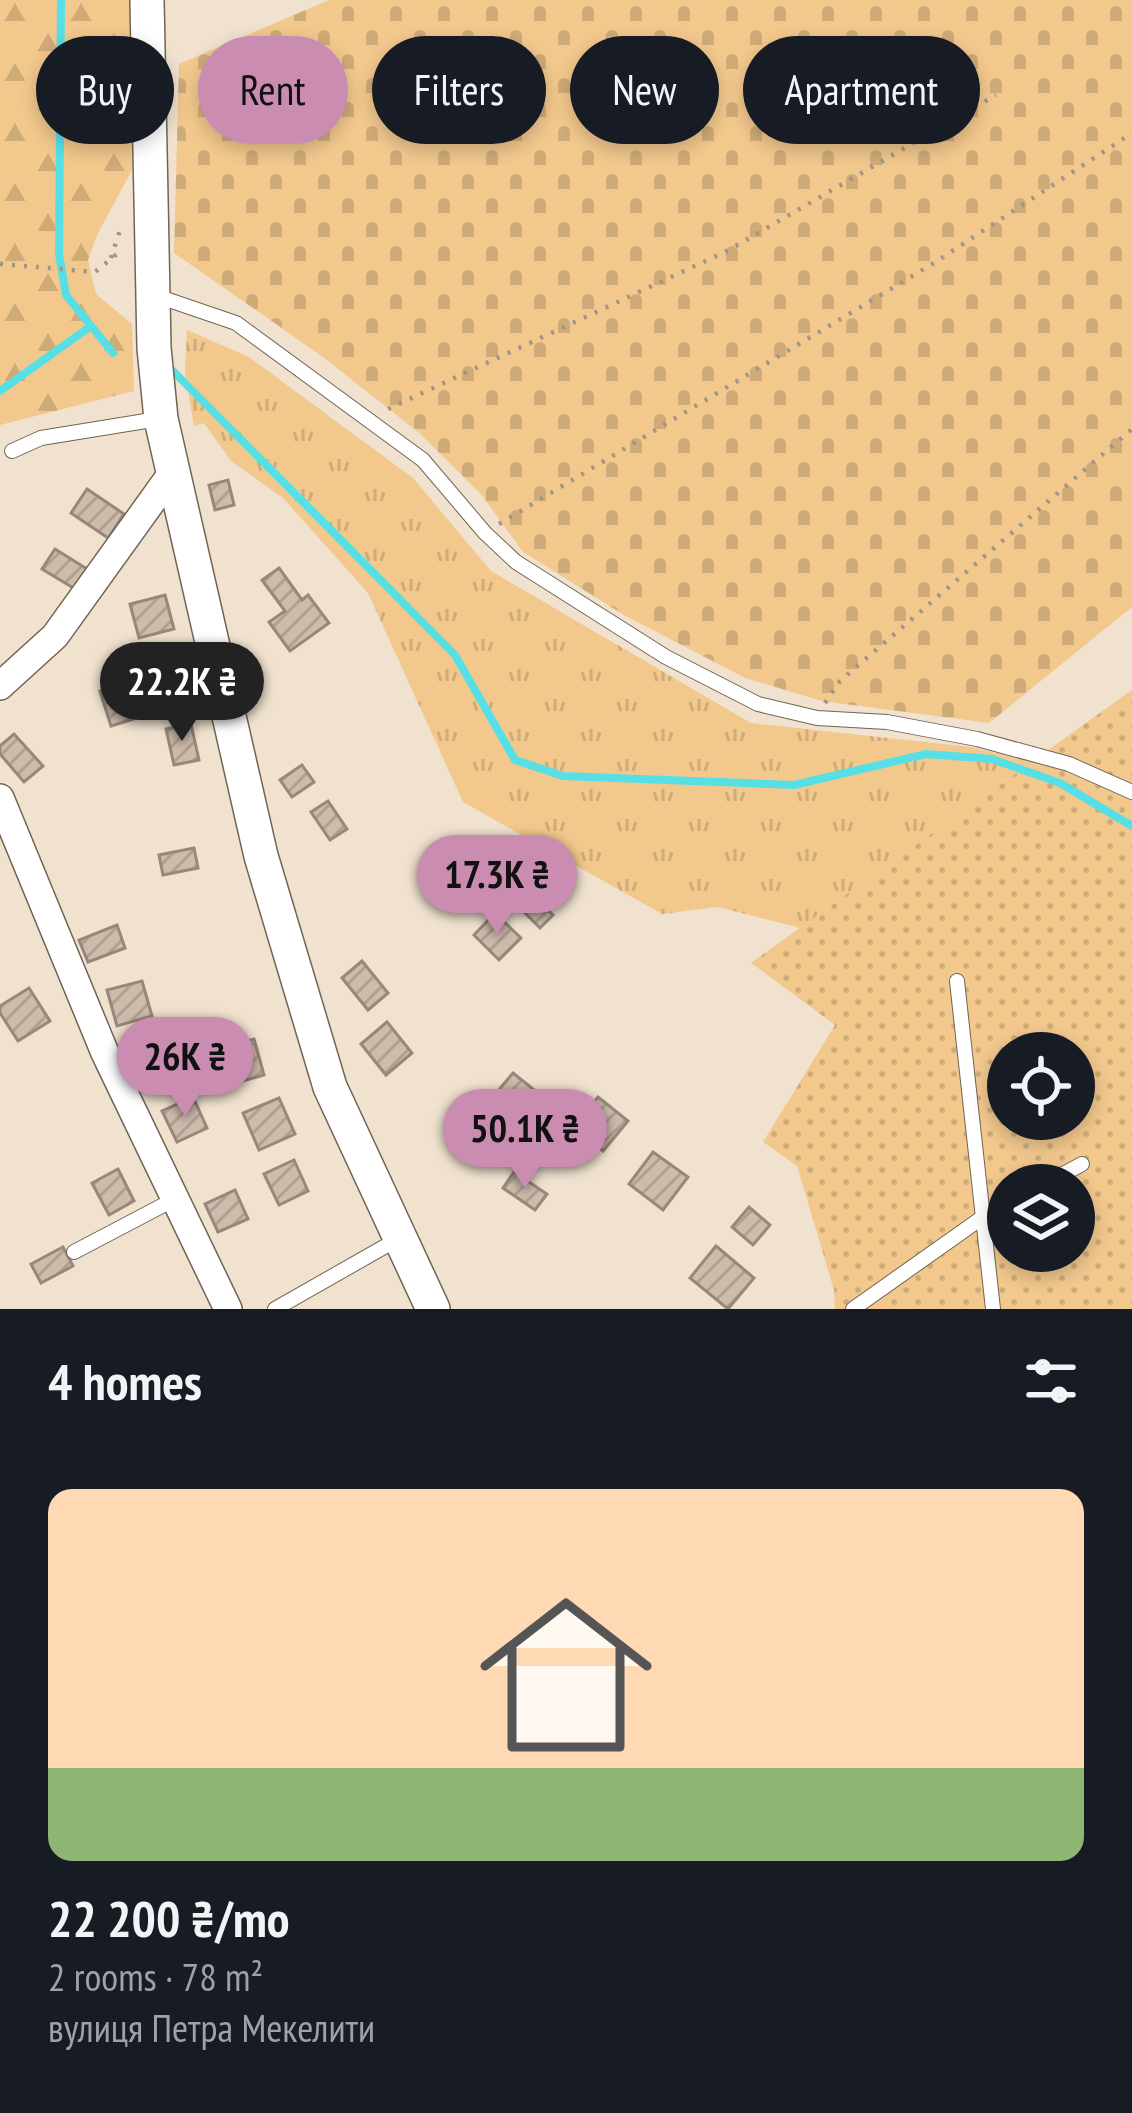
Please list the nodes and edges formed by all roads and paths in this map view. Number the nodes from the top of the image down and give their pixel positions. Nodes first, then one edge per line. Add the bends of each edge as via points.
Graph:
1 (148, 0) edge
2 (996, 95) dead end
3 (1132, 133) edge
4 (3, 265) edge
5 (154, 284) junction
6 (161, 418) junction
7 (367, 419) junction
8 (1132, 430) edge
9 (12, 451) dead end
10 (173, 472) junction
11 (484, 533) junction
12 (0, 686) edge
13 (817, 718) junction
14 (1132, 792) edge
15 (0, 798) edge
16 (957, 981) dead end
17 (173, 1200) junction
18 (987, 1215) edge
19 (983, 1217) junction
20 (398, 1239) junction
21 (74, 1252) dead end
22 (228, 1309) edge
23 (275, 1309) edge
24 (433, 1309) edge
25 (854, 1309) edge
26 (993, 1309) edge

1 - 5 street
2 - 7 path via 728,251
3 - 11 path via 934,263
4 - 5 path via 100,271 117,254 132,258
5 - 6 street
5 - 7 lane via 236,323
6 - 9 lane via 40,438
6 - 10 street
7 - 11 lane via 423,460
8 - 13 path via 840,681
10 - 12 street via 55,636
10 - 20 street via 261,856 330,1087
11 - 13 lane via 666,657 758,704
13 - 14 lane via 977,740 1069,764
15 - 17 street
16 - 19 lane
17 - 21 lane
17 - 22 street
18 - 19 lane
19 - 25 lane
19 - 26 lane
20 - 23 lane
20 - 24 street

